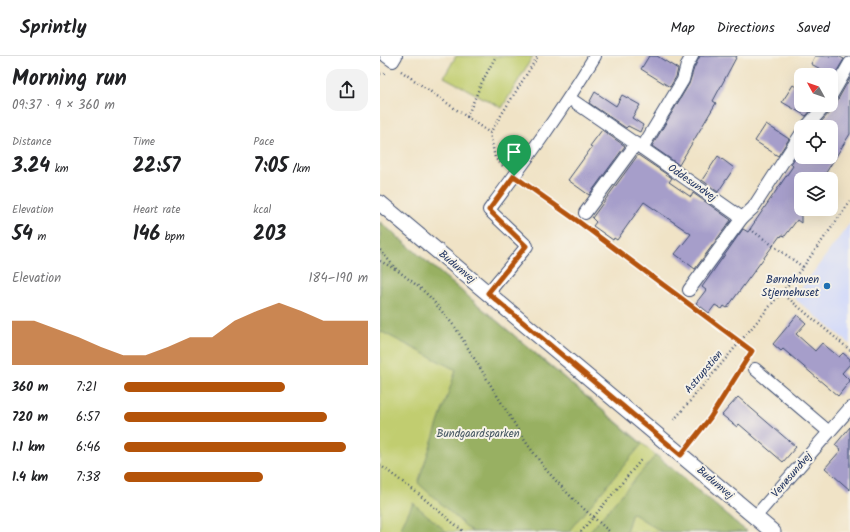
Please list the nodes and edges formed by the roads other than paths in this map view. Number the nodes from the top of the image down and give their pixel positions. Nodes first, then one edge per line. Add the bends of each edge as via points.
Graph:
1 (595, 56) edge
2 (692, 56) edge
3 (850, 63) edge
4 (838, 84) edge
5 (569, 98) junction
6 (820, 112) edge
7 (812, 120) edge
8 (794, 145) edge
9 (639, 146) junction
10 (380, 202) edge
11 (582, 218) road end
12 (741, 220) junction
13 (488, 293) junction
14 (686, 294) road end
15 (749, 366) road end
16 (850, 408) edge
17 (829, 432) junction
18 (755, 517) junction
19 (773, 532) edge

1 - 5 street
2 - 9 street via 683,80
3 - 4 street
5 - 9 street, Oddesundvej
5 - 13 street via 489,210 526,246
6 - 7 street
8 - 12 street via 753,208
9 - 11 street
9 - 12 street, Oddesundvej
10 - 13 street, Budumvej
12 - 14 street
13 - 18 street, Budumvej
15 - 17 street
16 - 17 street, Venøsundvej
17 - 18 street, Venøsundvej
18 - 19 street, Budumvej

